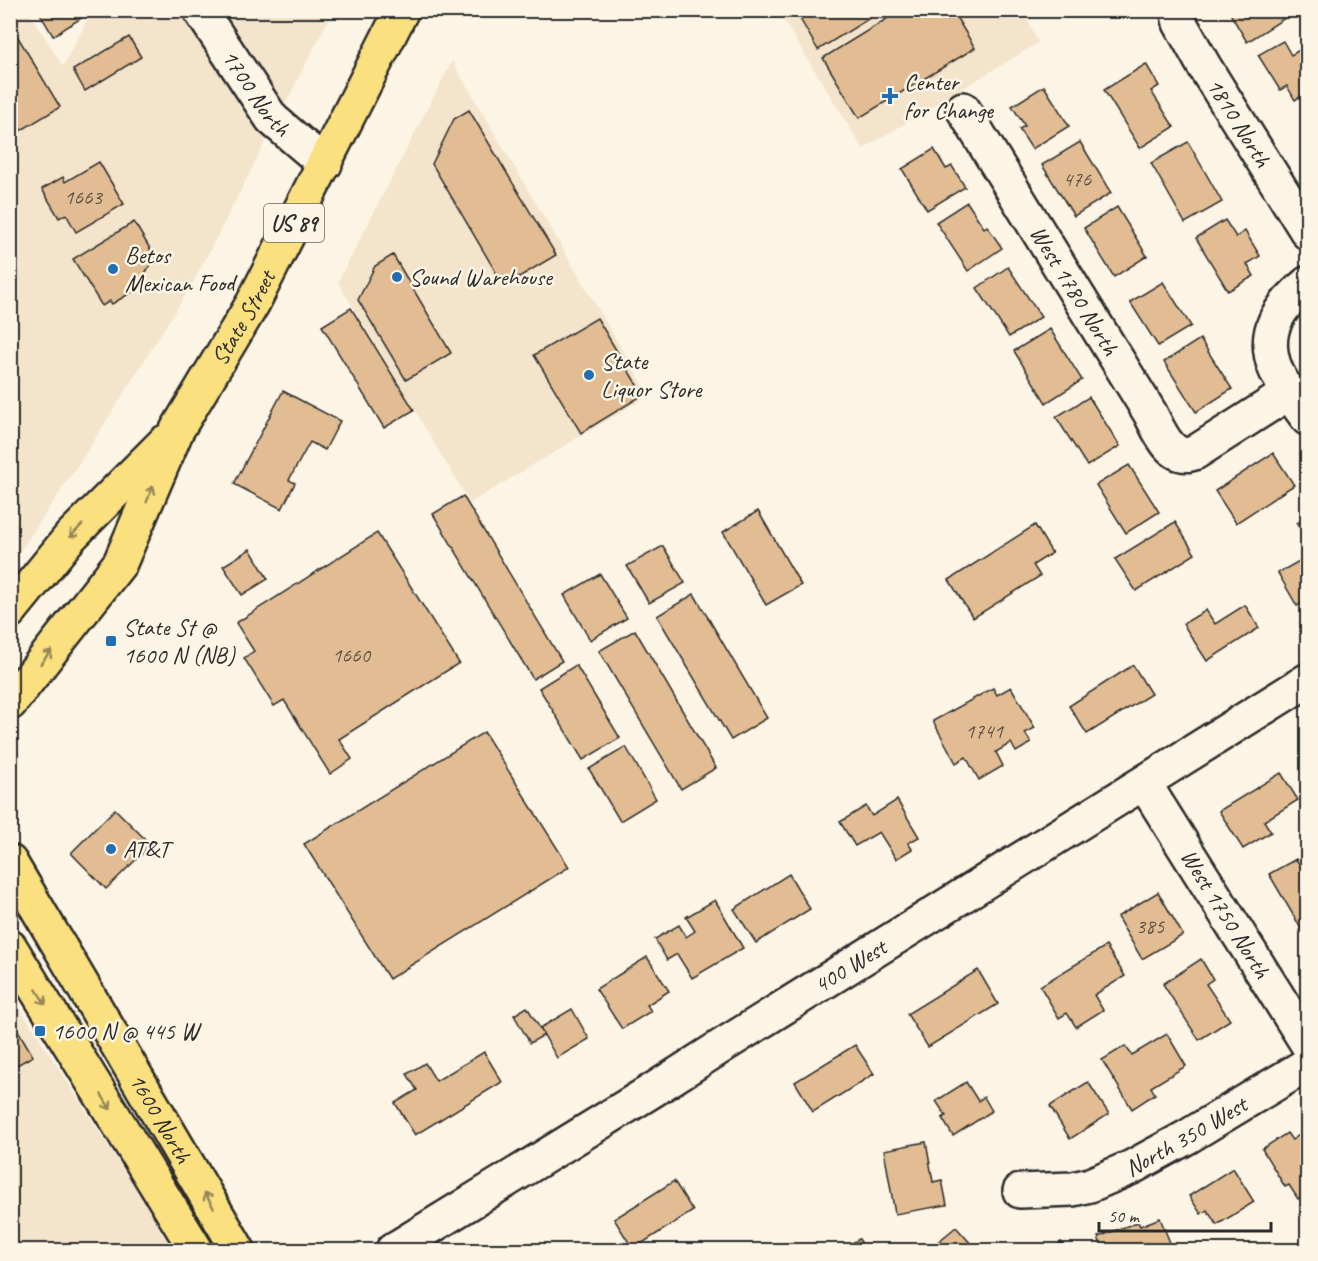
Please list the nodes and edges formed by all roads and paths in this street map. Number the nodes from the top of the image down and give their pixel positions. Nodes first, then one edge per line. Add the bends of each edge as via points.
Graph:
1 (200, 10) edge
2 (402, 10) edge
3 (1177, 10) edge
4 (963, 109) dead end
5 (326, 164) junction
6 (1308, 232) edge
7 (1308, 284) edge
8 (1299, 405) edge
9 (177, 430) junction
10 (10, 611) edge
11 (1308, 680) edge
12 (10, 703) edge
13 (1144, 783) junction
14 (10, 862) edge
15 (10, 947) edge
16 (1308, 1045) edge
17 (1308, 1064) edge
18 (1020, 1191) dead end
19 (196, 1251) edge
20 (238, 1251) edge
21 (393, 1251) edge

1 - 5 street, 1700 North via 272,119
2 - 5 main road, State Street / US 89
3 - 6 street, 1810 North via 1204,66
4 - 8 street, West 1780 North via 1166,443 1175,451 1184,455 1196,452
5 - 9 main road, State Street / US 89 via 253,303
7 - 8 street via 1284,306 1274,321 1270,339 1275,368
9 -> 10 main road, State Street / US 89 via 71,536
12 -> 9 main road, State Street / US 89 via 120,562
11 - 13 street, 400 West
13 - 16 street, West 1750 North
13 - 21 street, 400 West
20 -> 14 main road, 1600 North
15 -> 19 main road, 1600 North
17 - 18 street, North 350 West via 1132,1167 1073,1189

